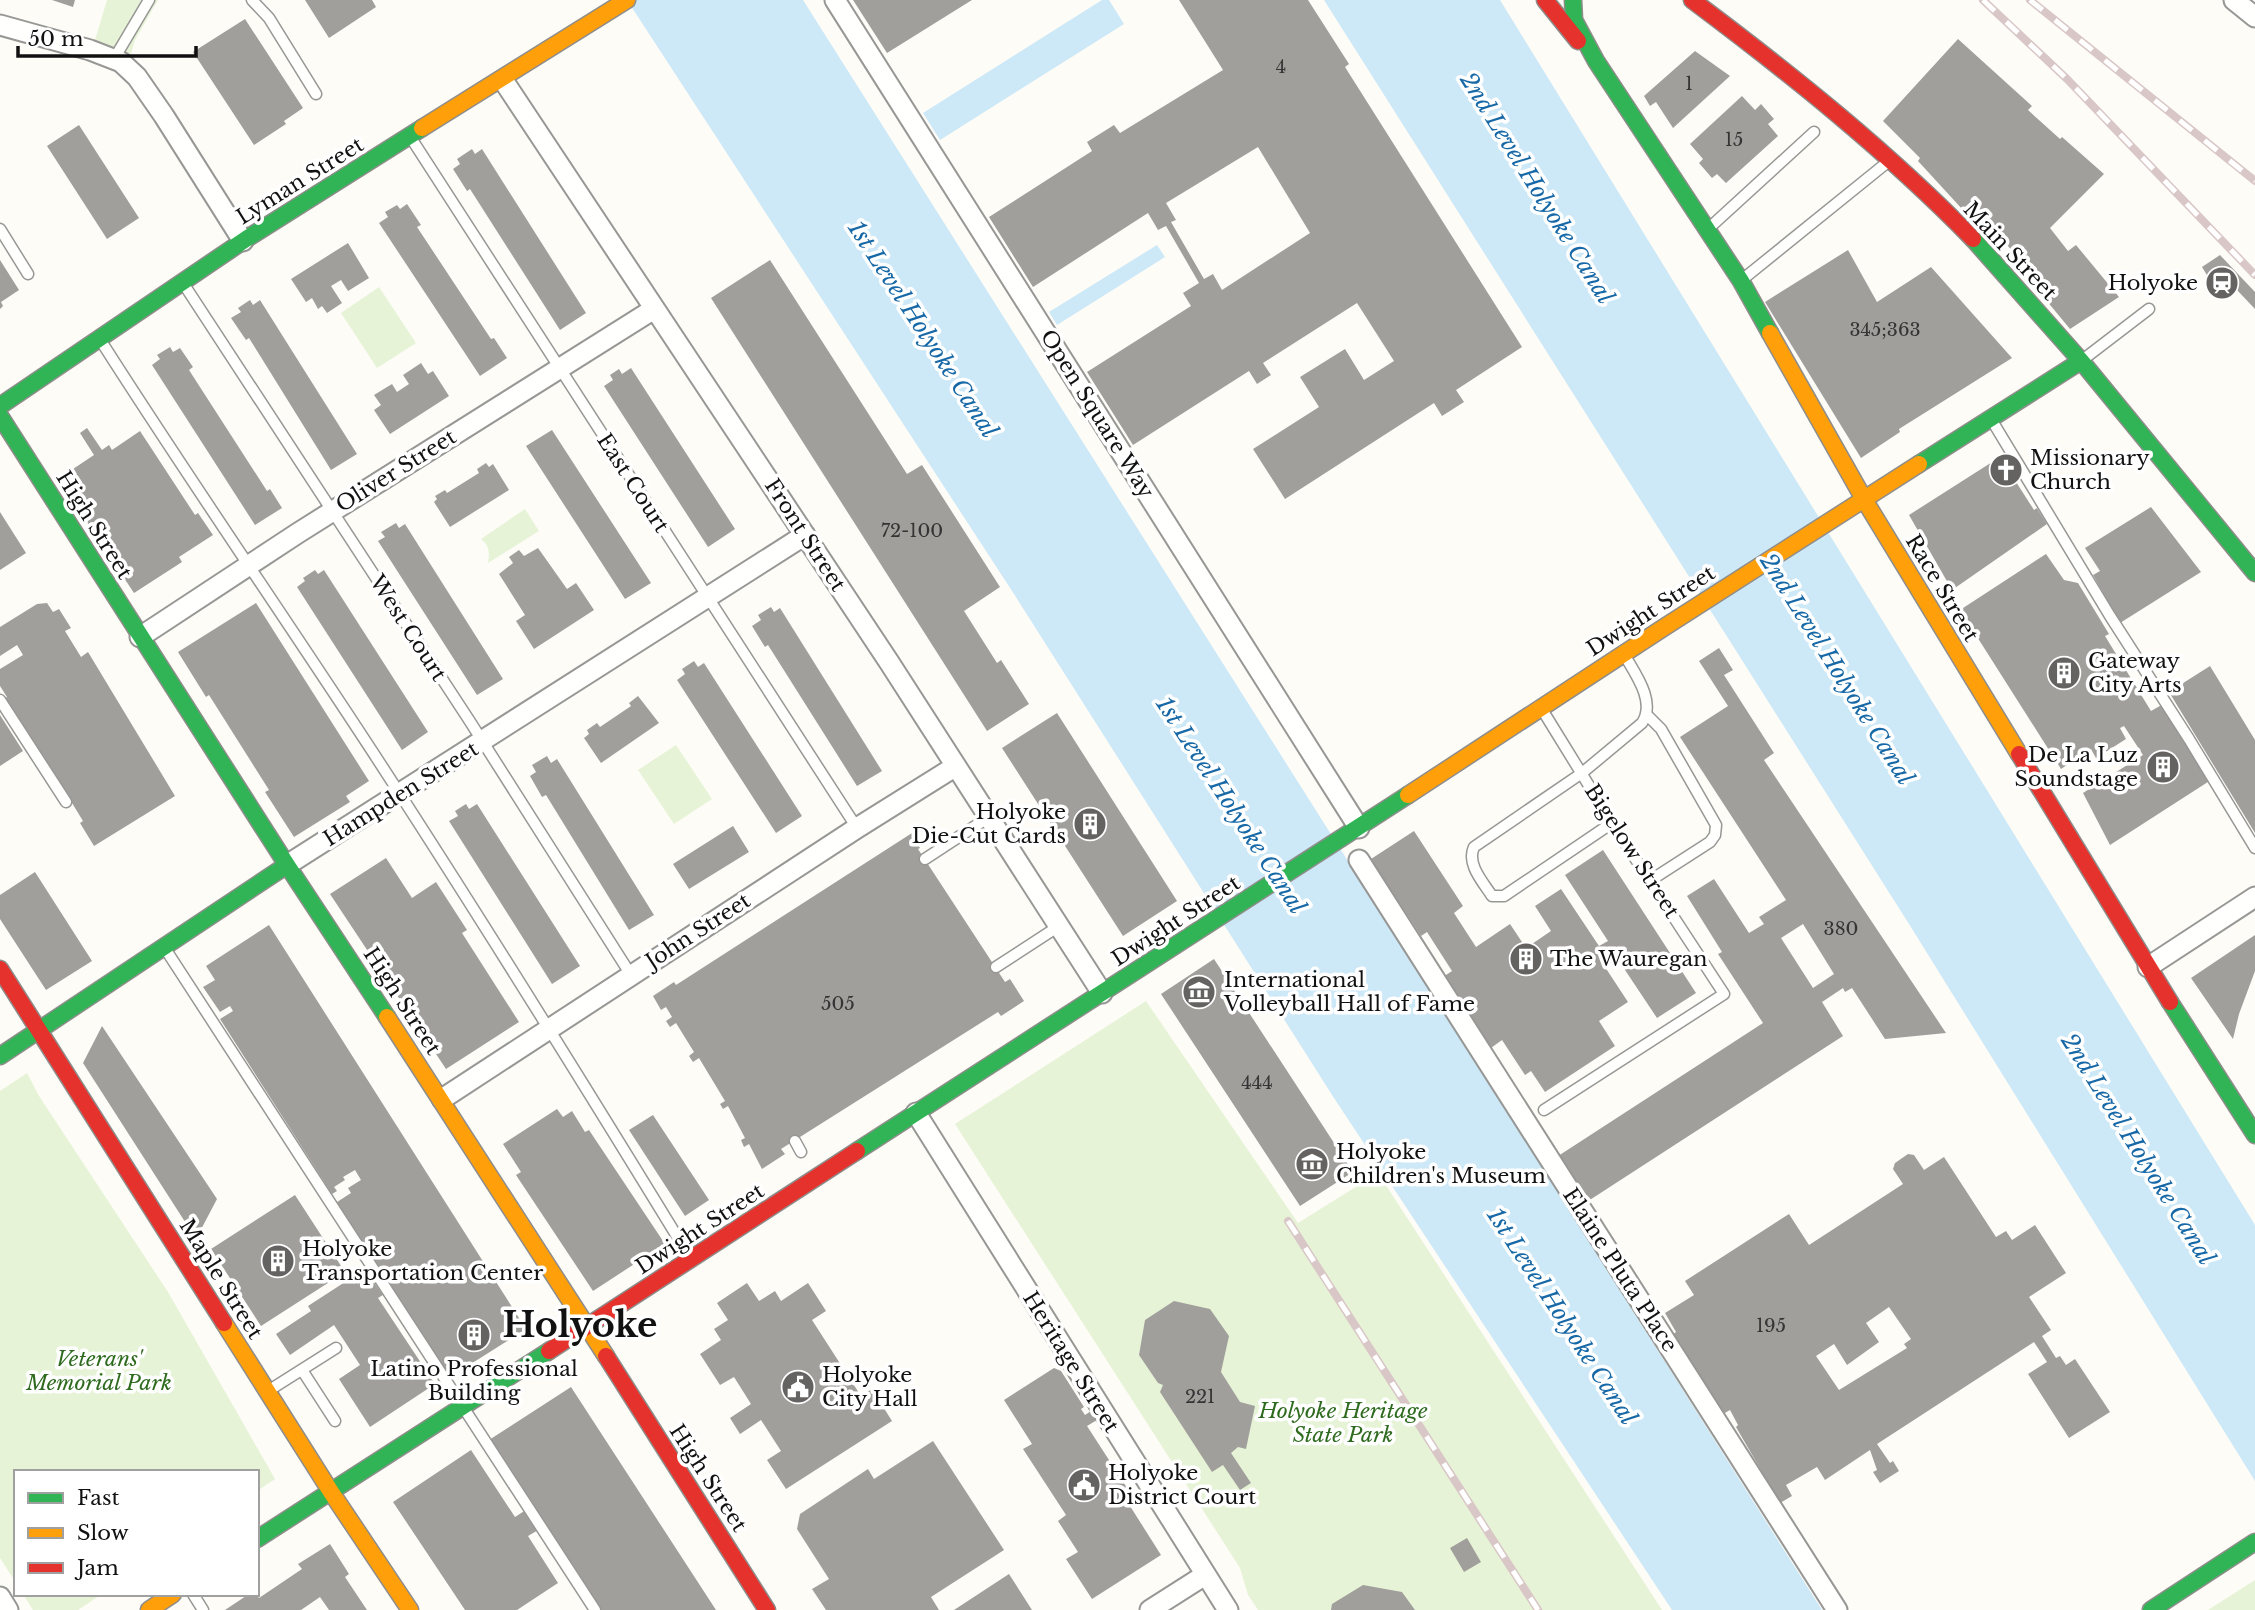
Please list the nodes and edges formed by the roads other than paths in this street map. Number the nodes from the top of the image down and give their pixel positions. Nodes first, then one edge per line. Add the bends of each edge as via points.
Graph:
1 (149, 0) edge
2 (252, 0) edge
3 (835, 0) edge
4 (1545, 0) edge
5 (1573, 0) edge
6 (1692, 0) edge
7 (2234, 0) edge
8 (624, 2) edge
9 (2255, 17) edge
10 (0, 25) edge
11 (114, 59) junction
12 (1596, 61) junction
13 (503, 80) junction
14 (316, 94) dead end
15 (1814, 132) dead end
16 (411, 136) junction
17 (1890, 160) junction
18 (0, 229) edge
19 (1707, 230) junction
20 (243, 241) junction
21 (28, 275) dead end
22 (1741, 281) junction
23 (182, 282) junction
24 (654, 309) junction
25 (2149, 309) dead end
26 (98, 338) junction
27 (2081, 361) junction
28 (559, 369) junction
29 (0, 406) edge
30 (0, 416) edge
31 (1991, 419) junction
32 (1865, 501) junction
33 (333, 511) junction
34 (806, 536) junction
35 (247, 566) junction
36 (2255, 573) edge
37 (707, 598) junction
38 (140, 636) junction
39 (1624, 654) junction
40 (0, 700) edge
41 (1541, 708) junction
42 (1647, 715) junction
43 (484, 742) junction
44 (956, 766) junction
45 (1582, 773) junction
46 (400, 795) junction
47 (66, 802) dead end
48 (989, 817) junction
49 (1612, 823) junction
50 (857, 828) junction
51 (1353, 832) junction
52 (2255, 848) edge
53 (925, 859) dead end
54 (1359, 860) dead end
55 (288, 865) junction
56 (1651, 880) junction
57 (2255, 897) edge
58 (1059, 926) junction
59 (164, 947) junction
60 (996, 967) dead end
61 (2148, 967) junction
62 (0, 969) edge
63 (631, 975) junction
64 (1102, 993) junction
65 (549, 1029) junction
66 (39, 1031) junction
67 (0, 1056) edge
68 (442, 1100) junction
69 (1544, 1110) dead end
70 (916, 1113) junction
71 (2255, 1135) edge
72 (795, 1140) dead end
73 (801, 1152) dead end
74 (691, 1259) junction
75 (586, 1327) junction
76 (337, 1348) dead end
77 (302, 1370) junction
78 (268, 1391) junction
79 (463, 1407) junction
80 (335, 1422) dead end
81 (331, 1492) junction
82 (259, 1538) edge
83 (2255, 1542) edge
84 (1205, 1575) junction
85 (170, 1596) edge
86 (0, 1597) edge
87 (9, 1610) edge
88 (149, 1610) edge
89 (410, 1610) edge
90 (595, 1610) edge
91 (767, 1610) edge
92 (1150, 1610) edge
93 (1228, 1610) edge
94 (1837, 1610) edge
95 (2151, 1610) edge

1 - 11 lane
2 - 14 lane via 269,18
3 - 51 street, Open Square Way
4 - 12 street, Race Street
5 - 12 street, Race Street via 1574,20
6 - 17 street, Main Street
7 - 9 street
8 - 13 street, Lyman Street
10 - 11 street
11 - 20 street via 137,77
12 - 19 street, Race Street
13 - 16 street, Lyman Street
13 - 24 street, Front Street
15 - 19 lane
16 - 20 street, Lyman Street
16 - 28 lane, East Court
17 - 22 lane
17 - 27 street, Main Street via 1982,248
18 - 21 lane
19 - 22 street, Race Street
20 - 23 street, Lyman Street
22 - 32 street, Race Street
23 - 26 street, Lyman Street
23 - 33 lane, West Court
24 - 28 street, Oliver Street
24 - 34 street, Front Street
25 - 27 lane, Dwight Street
26 - 29 street, Lyman Street
26 - 35 lane
27 - 31 street, Dwight Street
27 - 36 street, Main Street
28 - 33 street, Oliver Street
28 - 37 lane, East Court
30 - 38 street, High Street
31 - 32 street, Dwight Street
31 - 52 lane
32 - 39 street, Dwight Street
32 - 61 street, Race Street
33 - 35 street, Oliver Street
33 - 43 lane, West Court
34 - 37 street, Hampden Street
34 - 44 street, Front Street
35 - 38 street, Oliver Street
35 - 46 lane
37 - 43 street, Hampden Street
37 - 50 lane, East Court
38 - 55 street, High Street
39 - 41 street, Dwight Street
39 - 42 lane via 1647,699
40 - 47 lane
41 - 45 lane, Bigelow Street
41 - 51 street, Dwight Street
42 - 45 lane
42 - 56 lane via 1661,729 1716,825 1710,842
43 - 46 street, Hampden Street
43 - 63 lane, West Court
44 - 48 street, Front Street
44 - 50 street, John Street
45 - 49 lane, Bigelow Street
45 - 49 lane via 1474,847 1472,863 1492,896 1504,897
46 - 55 street, Hampden Street
46 - 65 lane
48 - 53 lane
48 - 58 street, Front Street
49 - 56 lane, Bigelow Street
50 - 63 street, John Street
51 - 64 street, Dwight Street
54 - 94 street, Elaine Pluta Place
55 - 59 street, Hampden Street
55 - 68 street, High Street
56 - 69 lane, Bigelow Street via 1724,994
57 - 61 street
58 - 60 lane
58 - 64 street, Front Street
59 - 66 street, Hampden Street
59 - 79 lane
61 - 71 street, Race Street
62 - 66 street, Maple Street
63 - 65 street, John Street
64 - 70 street, Dwight Street
65 - 68 street, John Street
65 - 74 lane
66 - 67 street, Hampden Street
66 - 78 street, Maple Street
68 - 75 street, High Street
70 - 74 street, Dwight Street
70 - 84 street, Heritage Street
72 - 73 lane
74 - 75 street, Dwight Street
75 - 79 street, Dwight Street
75 - 91 street, High Street
76 - 77 lane
77 - 78 lane
77 - 80 lane
78 - 81 street, Maple Street
79 - 81 street, Dwight Street
79 - 90 lane
81 - 82 street, Dwight Street
81 - 89 street, Maple Street
83 - 95 street
84 - 92 street
84 - 93 street, Heritage Street
85 - 88 street
86 - 87 street

